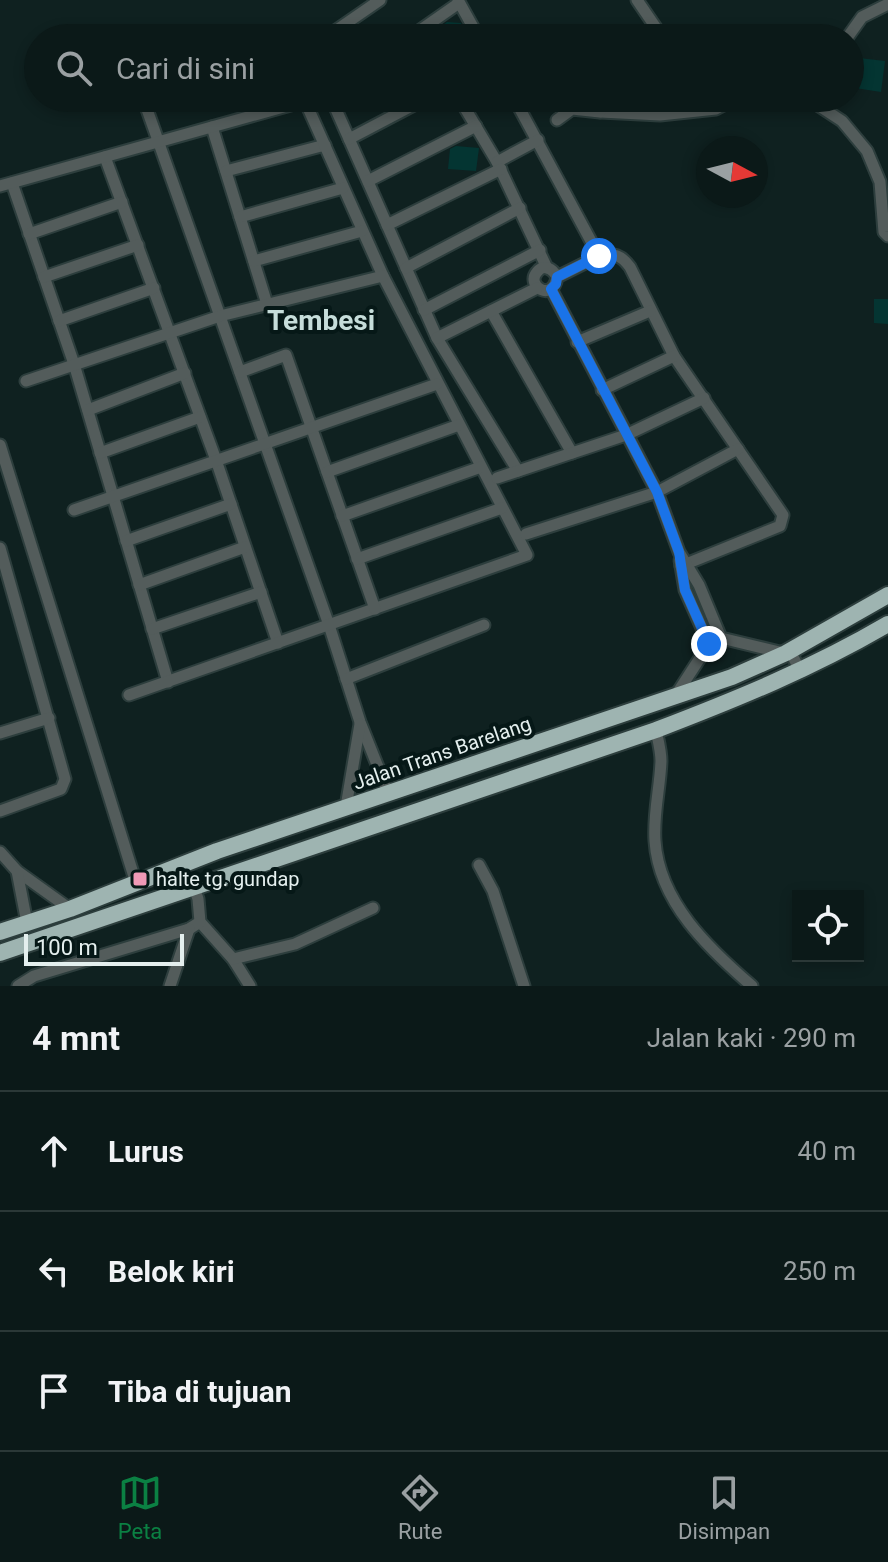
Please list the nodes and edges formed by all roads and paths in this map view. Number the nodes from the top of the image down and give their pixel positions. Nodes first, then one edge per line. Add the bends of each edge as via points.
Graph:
1 (380, 0) edge
2 (637, 0) edge
3 (458, 1) edge
4 (888, 4) edge
5 (345, 24) edge
6 (431, 24) edge
7 (471, 24) edge
8 (653, 24) edge
9 (857, 24) edge
10 (148, 112) edge
11 (266, 112) edge
12 (310, 112) edge
13 (337, 112) edge
14 (400, 112) edge
15 (468, 112) edge
16 (522, 112) edge
17 (568, 112) edge
18 (601, 112) edge
19 (690, 112) edge
20 (830, 112) edge
21 (557, 120) dead end
22 (476, 126) junction
23 (212, 127) junction
24 (349, 139) junction
25 (538, 140) junction
26 (159, 142) junction
27 (325, 145) junction
28 (105, 157) junction
29 (499, 166) junction
30 (226, 171) junction
31 (368, 181) junction
32 (6, 184) edge
33 (343, 188) junction
34 (122, 202) junction
35 (520, 208) junction
36 (240, 217) junction
37 (387, 225) junction
38 (362, 231) junction
39 (29, 234) junction
40 (888, 236) edge
41 (138, 245) junction
42 (540, 250) junction
43 (599, 256) junction
44 (254, 261) junction
45 (406, 268) junction
46 (547, 268) junction
47 (383, 276) junction
48 (44, 277) junction
49 (557, 277) junction
50 (154, 288) junction
51 (537, 288) junction
52 (551, 289) junction
53 (267, 304) junction
54 (424, 310) junction
55 (491, 311) junction
56 (650, 311) junction
57 (220, 316) junction
58 (59, 321) junction
59 (170, 332) junction
60 (437, 338) junction
61 (577, 342) junction
62 (674, 356) junction
63 (74, 364) junction
64 (240, 372) junction
65 (185, 373) junction
66 (26, 381) dead end
67 (437, 384) junction
68 (602, 390) junction
69 (704, 398) junction
70 (88, 410) junction
71 (200, 417) junction
72 (459, 425) junction
73 (311, 427) junction
74 (626, 435) junction
75 (265, 443) junction
76 (0, 445) edge
77 (738, 449) junction
78 (100, 453) junction
79 (572, 453) junction
80 (216, 460) junction
81 (481, 467) junction
82 (518, 471) junction
83 (327, 472) junction
84 (497, 478) dead end
85 (657, 492) junction
86 (113, 496) junction
87 (231, 504) junction
88 (502, 508) junction
89 (74, 510) dead end
90 (342, 516) junction
91 (526, 534) dead end
92 (126, 541) junction
93 (245, 547) junction
94 (0, 548) edge
95 (357, 559) junction
96 (684, 565) junction
97 (139, 585) junction
98 (261, 592) junction
99 (888, 595) edge
100 (375, 609) junction
101 (888, 624) edge
102 (329, 625) junction
103 (484, 625) dead end
104 (152, 629) junction
105 (721, 638) junction
106 (278, 643) junction
107 (709, 644) junction
108 (786, 653) junction
109 (801, 672) junction
110 (346, 679) junction
111 (168, 682) junction
112 (129, 695) dead end
113 (676, 695) junction
114 (49, 718) junction
115 (360, 722) junction
116 (656, 730) junction
117 (0, 733) edge
118 (388, 792) junction
119 (346, 807) junction
120 (0, 811) edge
121 (0, 852) edge
122 (479, 865) dead end
123 (17, 871) junction
124 (136, 883) junction
125 (194, 887) junction
126 (373, 908) dead end
127 (70, 909) junction
128 (200, 922) junction
129 (27, 923) junction
130 (189, 929) junction
131 (0, 932) edge
132 (0, 953) edge
133 (233, 959) junction
134 (18, 986) edge
135 (170, 986) edge
136 (250, 986) edge
137 (524, 986) edge
138 (752, 986) edge

1 - 5 street
2 - 8 street
3 - 6 street
3 - 7 street
4 - 9 street
10 - 26 street
11 - 23 street
12 - 27 street
13 - 24 street
14 - 24 street
15 - 22 street
16 - 25 street
17 - 21 street
18 - 19 street
20 - 40 street via 867,151 880,182
22 - 29 street
22 - 31 street
23 - 26 street
23 - 30 street
24 - 31 street
25 - 29 street
25 - 43 street
26 - 28 street
26 - 57 street
27 - 30 street
27 - 33 street
28 - 32 street
28 - 34 street
29 - 35 street
29 - 37 street
30 - 36 street
31 - 37 street
32 - 39 street
33 - 36 street
33 - 38 street
34 - 39 street
34 - 41 street
35 - 42 street
35 - 45 street
36 - 44 street
37 - 45 street
38 - 44 street
38 - 47 street
39 - 48 street
41 - 48 street
41 - 50 street
42 - 46 street
42 - 54 street
43 - 49 street
43 - 56 street via 622,256
44 - 53 street
45 - 54 street
46 - 49 street
46 - 51 street via 535,274
47 - 53 street
47 - 67 street
48 - 58 street
49 - 52 street
50 - 58 street
50 - 59 street
51 - 52 street
51 - 55 street
52 - 61 street
53 - 57 street
54 - 60 street
55 - 60 street
55 - 79 street
56 - 61 street
56 - 62 street
57 - 59 street
57 - 64 street
58 - 63 street
59 - 63 street
59 - 65 street
60 - 82 street
61 - 68 street
62 - 68 street
62 - 69 street
63 - 66 street
63 - 70 street
64 - 73 street via 286,355
64 - 75 street
65 - 70 street
65 - 71 street
67 - 72 street
67 - 73 street
68 - 74 street
69 - 74 street
69 - 77 street
70 - 78 street
71 - 78 street
71 - 80 street
72 - 81 street
72 - 83 street
73 - 75 street
73 - 83 street
74 - 79 street
74 - 85 street
75 - 80 street
75 - 102 street
76 - 124 street
77 - 85 street
77 - 96 street via 783,521
78 - 86 street
79 - 82 street
80 - 86 street
80 - 87 street
81 - 88 street
81 - 90 street
82 - 84 street
83 - 90 street
85 - 91 street
85 - 96 street
86 - 89 street
86 - 92 street
87 - 92 street
87 - 93 street
88 - 95 street
88 - 100 street via 527,555
90 - 95 street
92 - 97 street
93 - 97 street
93 - 98 street
94 - 114 street
95 - 100 street
96 - 105 street via 699,585
96 - 107 street via 685,590
97 - 104 street
98 - 104 street
98 - 106 street
99 - 108 highway, Jalan Trans Barelang
100 - 102 street
101 - 109 highway
102 - 106 street
102 - 110 street
103 - 110 street
104 - 111 street
105 - 107 street
105 - 108 street
106 - 111 street
107 - 113 street
108 - 109 street
108 - 113 highway, Jalan Trans Barelang
109 - 116 highway
110 - 115 street
111 - 112 street
113 - 118 highway, Jalan Trans Barelang
114 - 117 street
114 - 120 street via 64,784
115 - 118 street
115 - 119 street
116 - 125 highway
116 - 138 street via 661,759 655,842 660,870 692,927
118 - 119 highway, Jalan Trans Barelang
119 - 124 highway, Jalan Trans Barelang
121 - 123 street
122 - 137 street via 493,891
123 - 127 street
123 - 129 street
124 - 127 highway, Jalan Trans Barelang
125 - 128 street
125 - 132 highway
126 - 133 street via 295,944
127 - 129 highway, Jalan Trans Barelang
128 - 130 street
128 - 133 street
129 - 131 highway, Jalan Trans Barelang
130 - 134 street via 34,976
130 - 135 street
133 - 136 street

